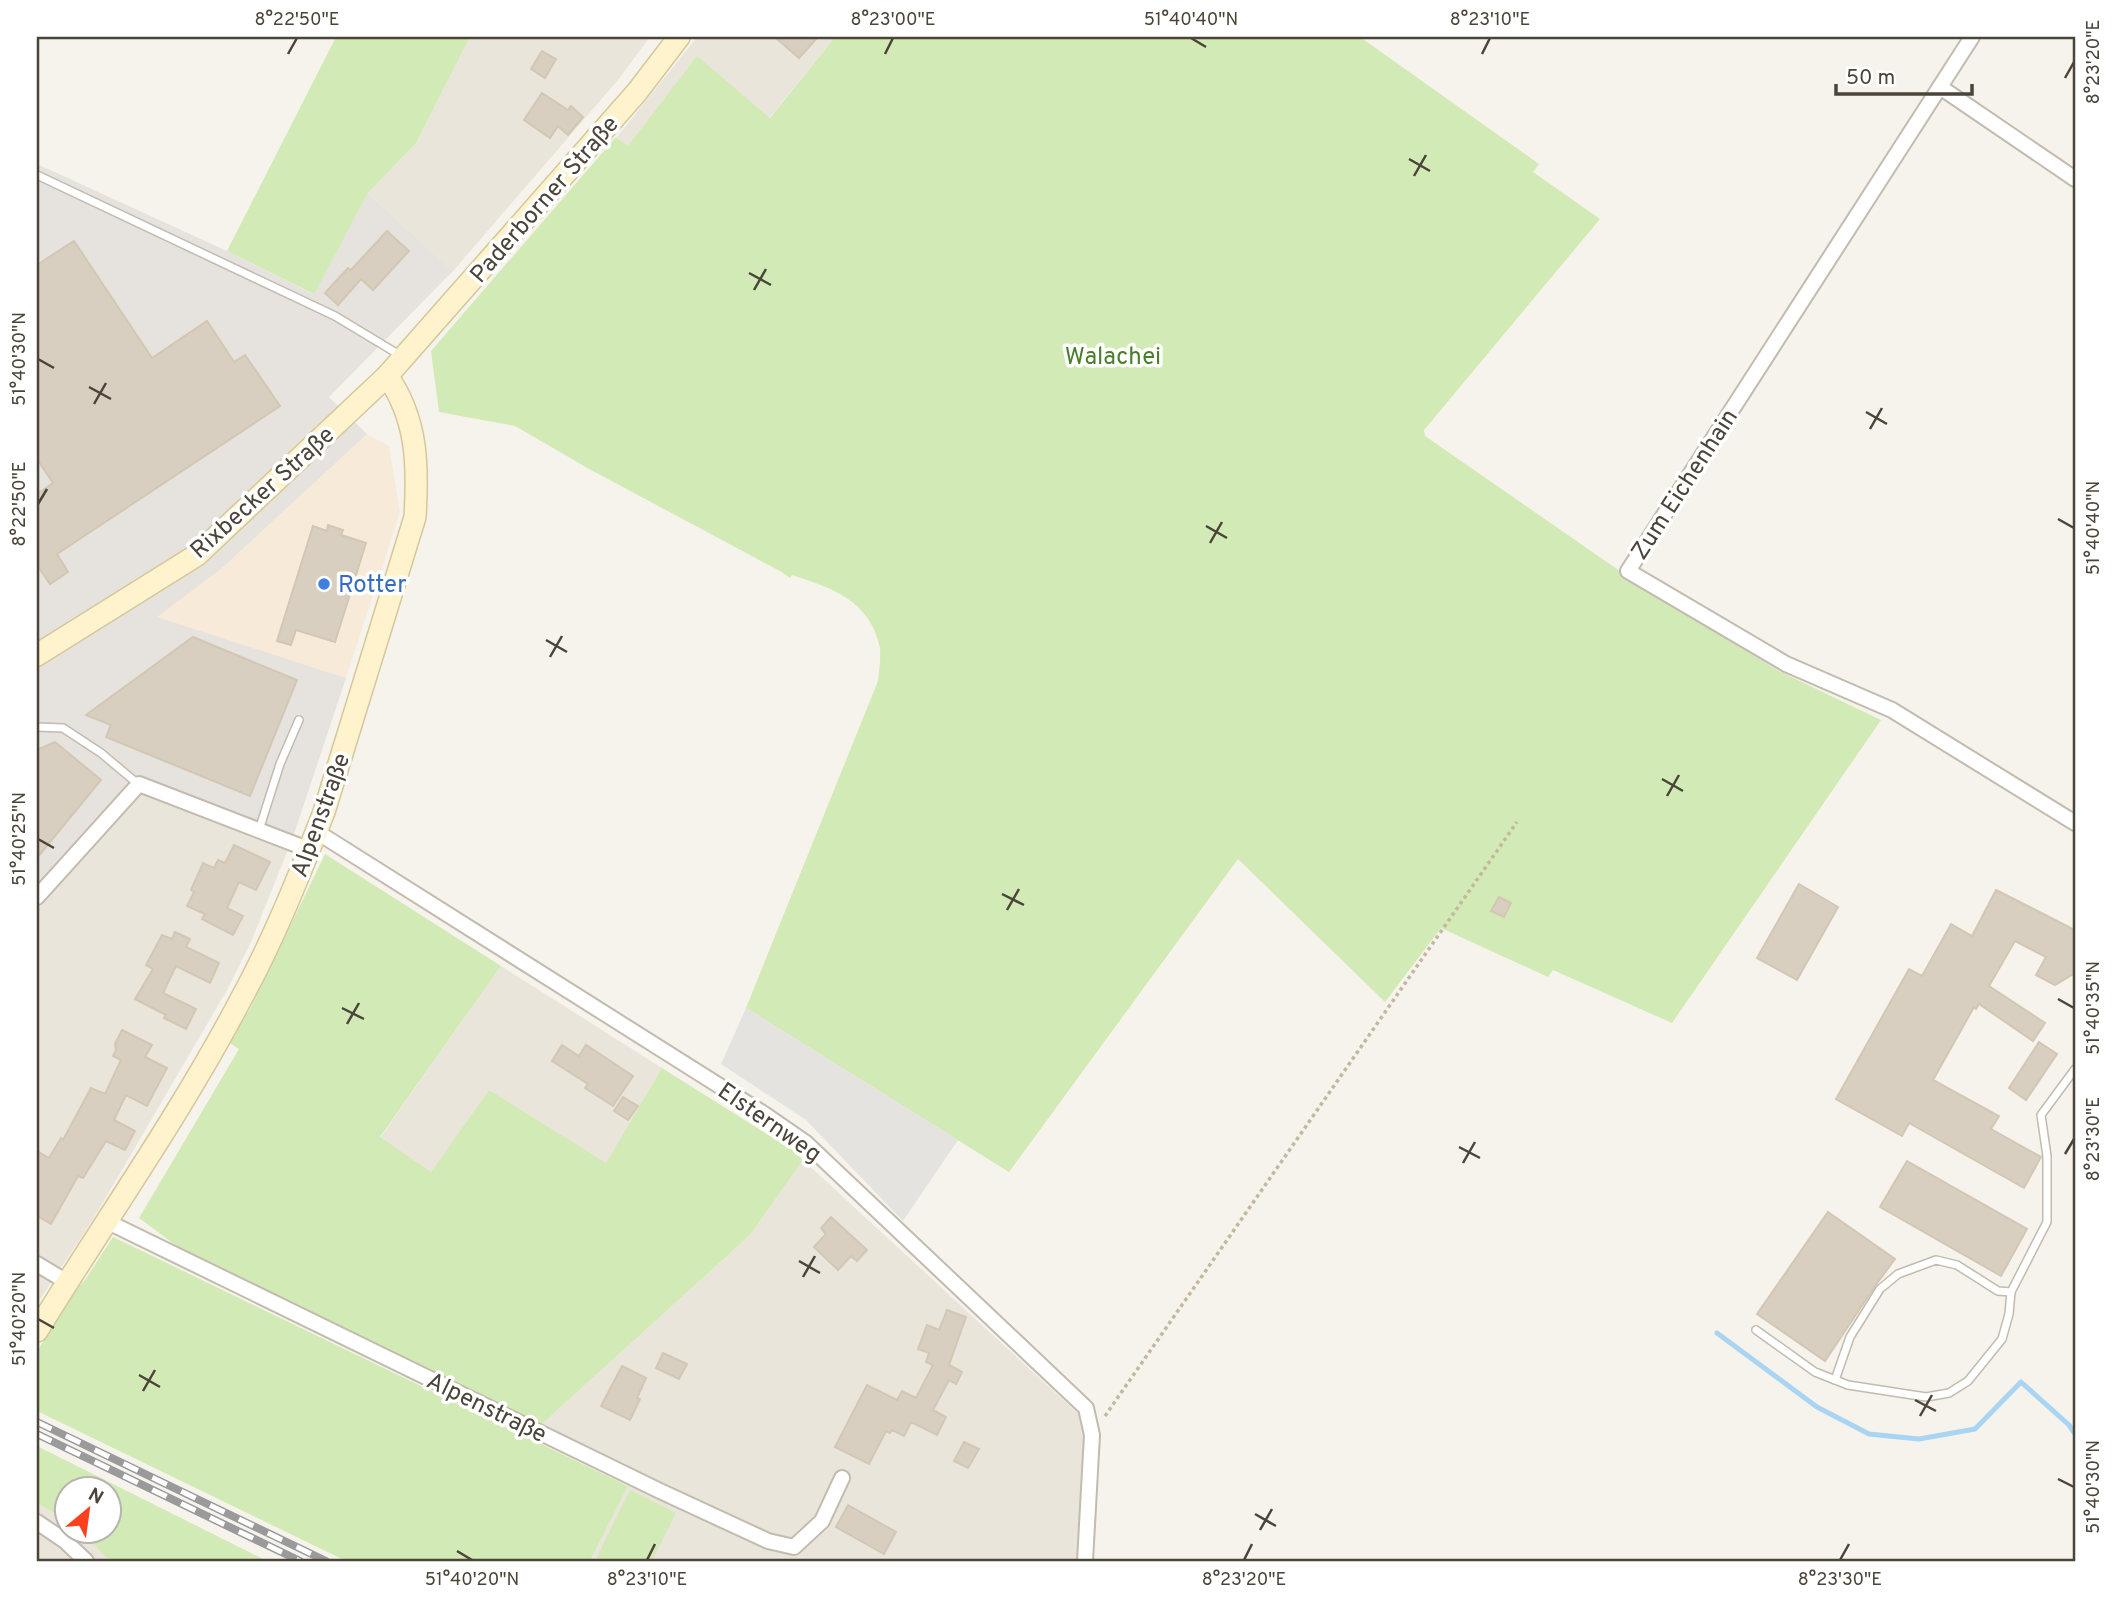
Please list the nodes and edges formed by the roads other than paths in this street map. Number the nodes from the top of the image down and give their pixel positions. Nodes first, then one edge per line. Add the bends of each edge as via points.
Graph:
1 (679, 37) edge
2 (1972, 37) edge
3 (1940, 88) junction
4 (37, 175) edge
5 (2075, 179) edge
6 (405, 358) junction
7 (387, 376) junction
8 (37, 655) edge
9 (299, 720) dead end
10 (37, 727) edge
11 (139, 785) junction
12 (2075, 822) edge
13 (259, 830) junction
14 (313, 841) junction
15 (37, 897) edge
16 (2075, 1069) edge
17 (106, 1221) junction
18 (37, 1264) edge
19 (67, 1282) junction
20 (2011, 1292) junction
21 (1756, 1330) dead end
22 (37, 1331) edge
23 (1835, 1380) junction
24 (842, 1478) dead end
25 (37, 1522) edge
26 (86, 1561) edge
27 (1084, 1561) edge

1 - 6 street, Paderborner Straße via 637,92
2 - 3 street, Zum Eichenhain
3 - 5 street
3 - 12 street, Zum Eichenhain via 1628,571 1786,664 1892,710
4 - 6 lane via 335,316
6 - 7 street, Rixbecker Straße
7 - 8 street, Rixbecker Straße via 197,555
7 - 14 street, Alpenstraße via 410,421 418,469 415,517
9 - 13 lane
10 - 11 lane via 63,728
11 - 13 street, Elsternweg
11 - 15 street
13 - 14 street, Elsternweg
14 - 17 street, Alpenstraße via 241,1000
14 - 27 street, Elsternweg via 806,1143 1086,1408 1092,1435
16 - 20 lane via 2041,1115 2047,1156 2047,1222
17 - 19 street, Alpenstraße
17 - 24 street, Alpenstraße via 768,1541 794,1547 822,1521
18 - 19 street
19 - 22 street, Alpenstraße
20 - 23 lane via 2001,1339 1968,1381 1949,1393 1910,1396
20 - 23 lane via 1998,1291 1957,1265 1936,1260 1898,1274 1880,1289 1850,1337
21 - 23 lane via 1815,1372
25 - 26 street

